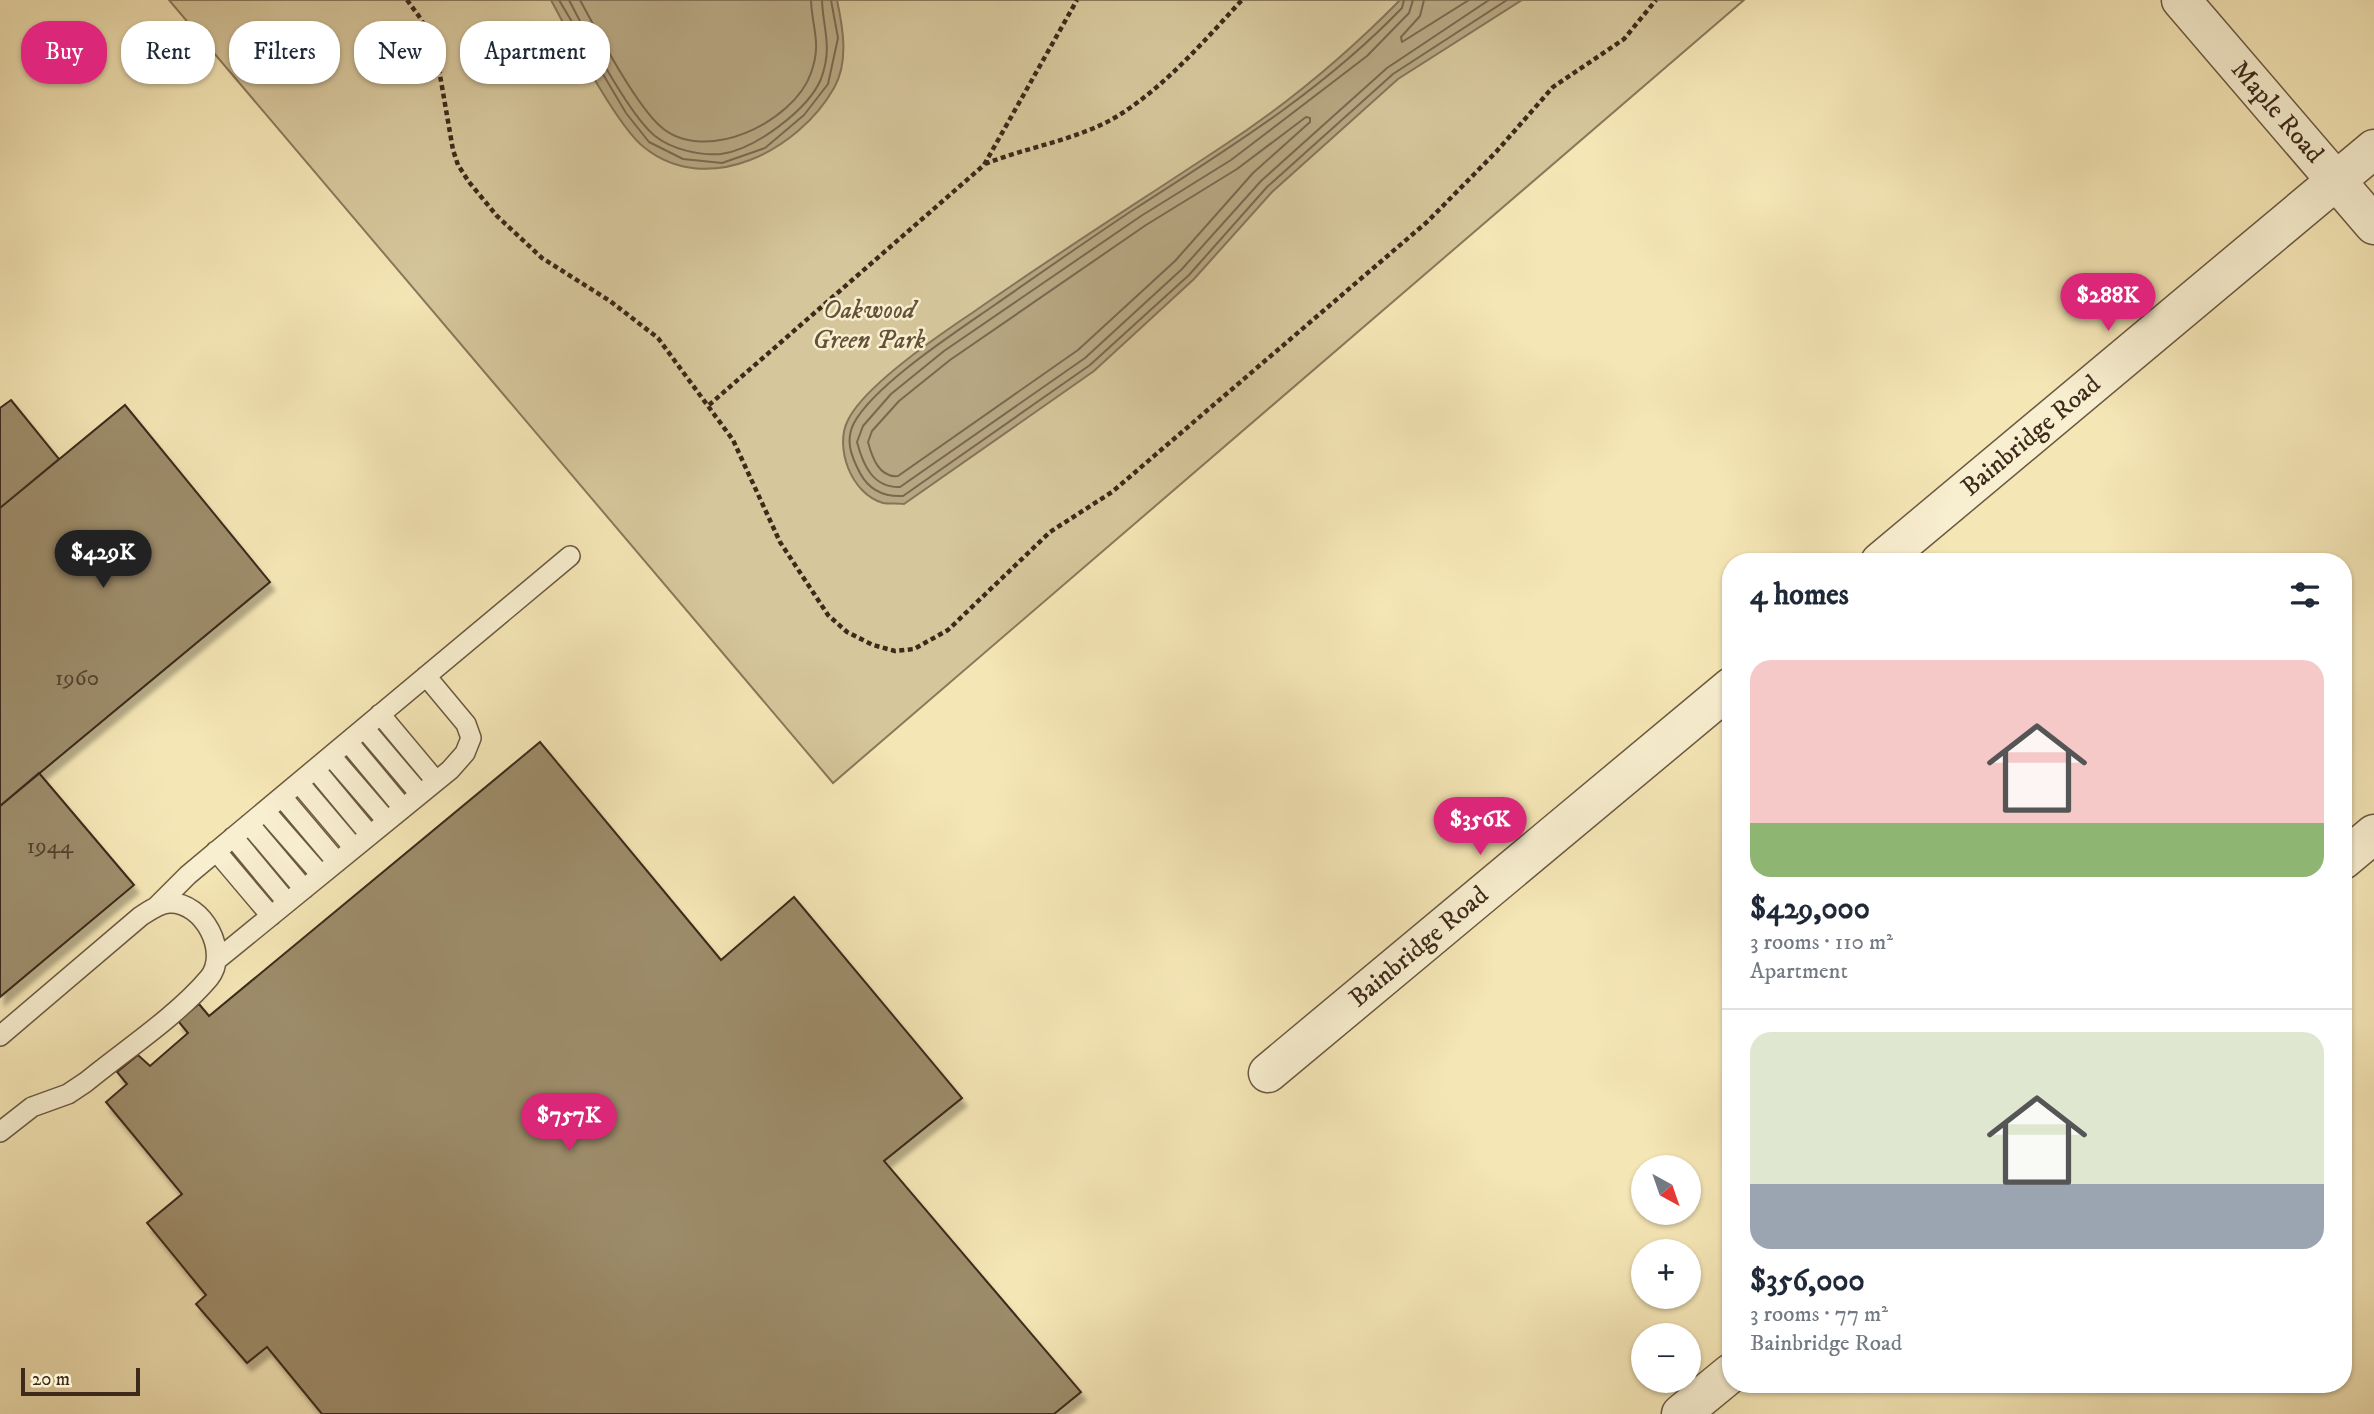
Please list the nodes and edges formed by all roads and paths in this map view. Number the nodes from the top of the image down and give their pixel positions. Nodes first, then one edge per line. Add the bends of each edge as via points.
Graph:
1 (407, 0) edge
2 (1077, 0) edge
3 (1242, 0) edge
4 (1656, 0) edge
5 (2181, 0) edge
6 (2374, 149) edge
7 (984, 165) junction
8 (2336, 181) junction
9 (2374, 225) edge
10 (709, 405) junction
11 (1891, 553) edge
12 (570, 556) dead end
13 (426, 676) junction
14 (1722, 695) edge
15 (380, 714) junction
16 (364, 728) junction
17 (348, 742) junction
18 (331, 755) junction
19 (315, 769) junction
20 (436, 781) junction
21 (299, 783) junction
22 (420, 794) junction
23 (282, 797) junction
24 (403, 808) junction
25 (265, 811) junction
26 (387, 821) junction
27 (249, 824) junction
28 (2374, 834) edge
29 (370, 835) junction
30 (233, 838) junction
31 (354, 848) junction
32 (216, 851) junction
33 (2352, 852) edge
34 (337, 862) junction
35 (321, 875) junction
36 (304, 889) junction
37 (287, 902) junction
38 (156, 907) junction
39 (271, 916) junction
40 (219, 959) junction
41 (0, 1036) edge
42 (1268, 1073) dead end
43 (0, 1132) edge
44 (1722, 1380) edge
45 (1681, 1414) edge

1 - 10 path via 436,52 453,149 469,182 497,216 553,268 610,301 659,338
2 - 7 path
3 - 7 path via 1185,61 1115,118
4 - 10 path via 1624,39 1553,87 1427,222 1112,492 1050,532 948,630 914,649 895,651 873,645 847,632 828,614 780,542 733,440
5 - 8 street, Maple Road
6 - 8 street, Bainbridge Road
7 - 10 path
8 - 9 street, Maple Road
8 - 11 street, Bainbridge Road
12 - 13 lane
13 - 15 lane
13 - 20 lane via 466,724 471,738 466,754
14 - 42 street, Bainbridge Road
15 - 16 lane
15 - 20 lane
16 - 17 lane
16 - 22 lane
17 - 18 lane
17 - 24 lane
18 - 19 lane
18 - 26 lane
19 - 21 lane
19 - 29 lane
20 - 22 lane
21 - 23 lane
21 - 31 lane
22 - 24 lane
23 - 25 lane
23 - 34 lane
24 - 26 lane
25 - 27 lane
25 - 35 lane
26 - 29 lane
27 - 30 lane
27 - 36 lane
28 - 33 street
29 - 31 lane
30 - 32 lane
30 - 37 lane
31 - 34 lane
32 - 38 lane
32 - 39 lane
34 - 35 lane
35 - 36 lane
36 - 37 lane
37 - 39 lane
38 - 40 lane via 169,903 195,914 215,940
38 - 41 lane
39 - 40 lane
40 - 43 lane via 211,976 191,996 86,1082 33,1107
44 - 45 street

